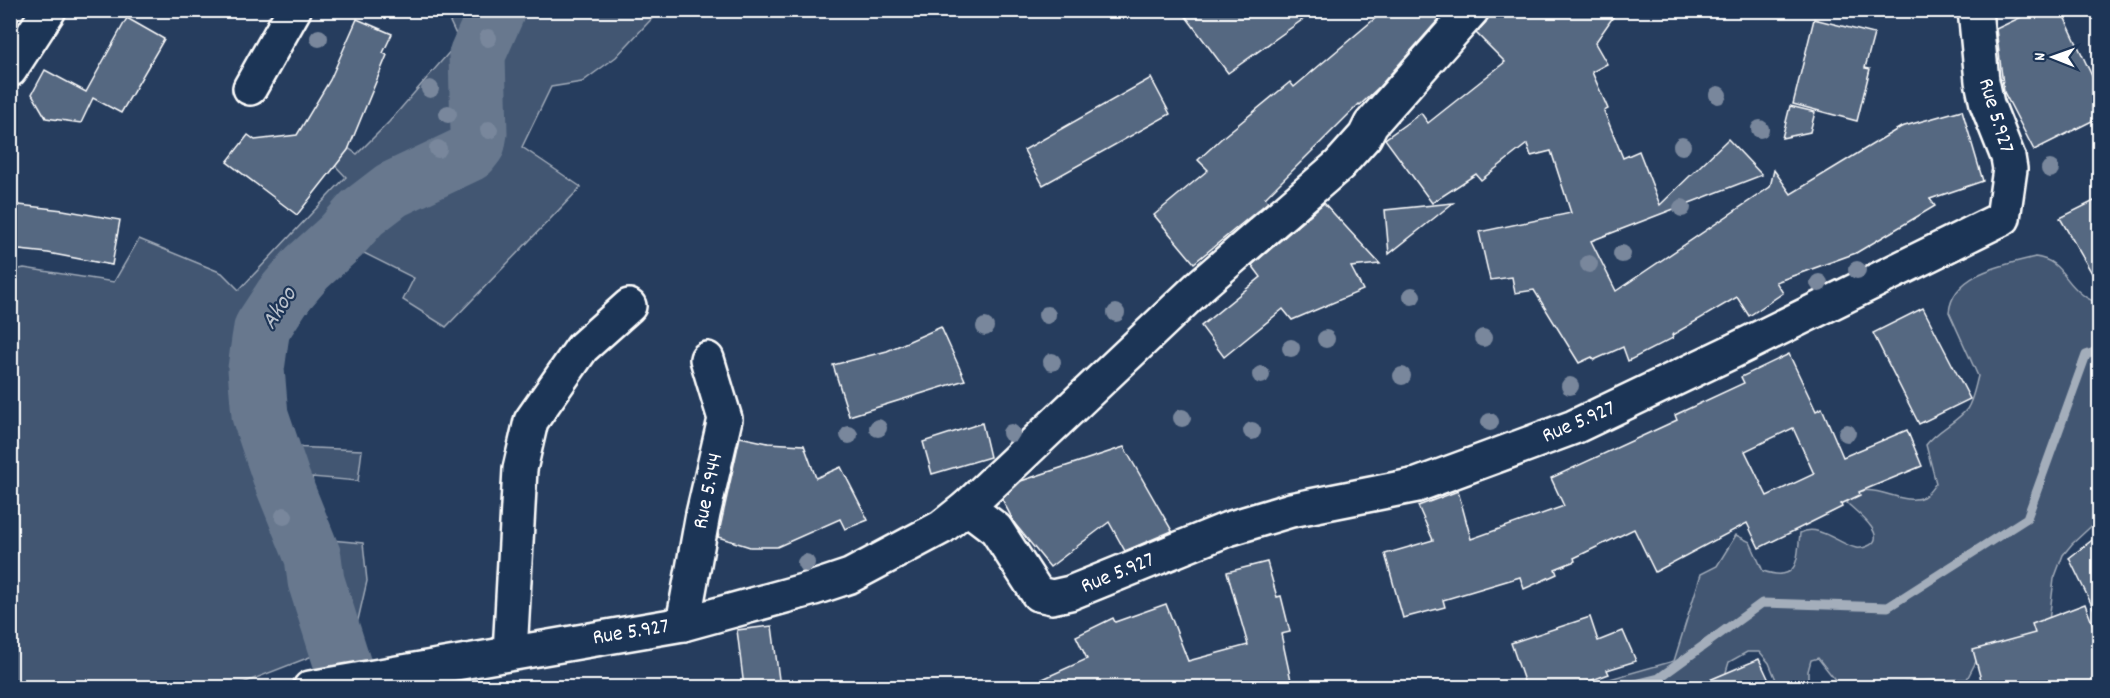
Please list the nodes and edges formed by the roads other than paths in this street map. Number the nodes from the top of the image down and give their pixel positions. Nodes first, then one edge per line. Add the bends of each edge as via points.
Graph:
1 (49, 10) edge
2 (294, 10) edge
3 (1472, 10) edge
4 (1975, 10) edge
5 (10, 70) edge
6 (250, 88) dead end
7 (629, 306) dead end
8 (707, 359) dead end
9 (967, 507) junction
10 (683, 624) junction
11 (510, 653) junction
12 (310, 687) edge

1 - 5 street
2 - 6 street
3 - 9 street, Rue 5.927 via 1339,165 1202,285
4 - 9 street, Rue 5.927 via 1987,104 2010,170 2003,218 1574,427 1418,485 1317,504 1228,529 1061,595 1038,594 996,529
7 - 11 street via 582,348 531,422 520,469
8 - 10 street, Rue 5.944 via 724,418
9 - 10 street, Rue 5.927 via 942,527 850,576
10 - 11 street, Rue 5.927
11 - 12 street, Rue 5.927

